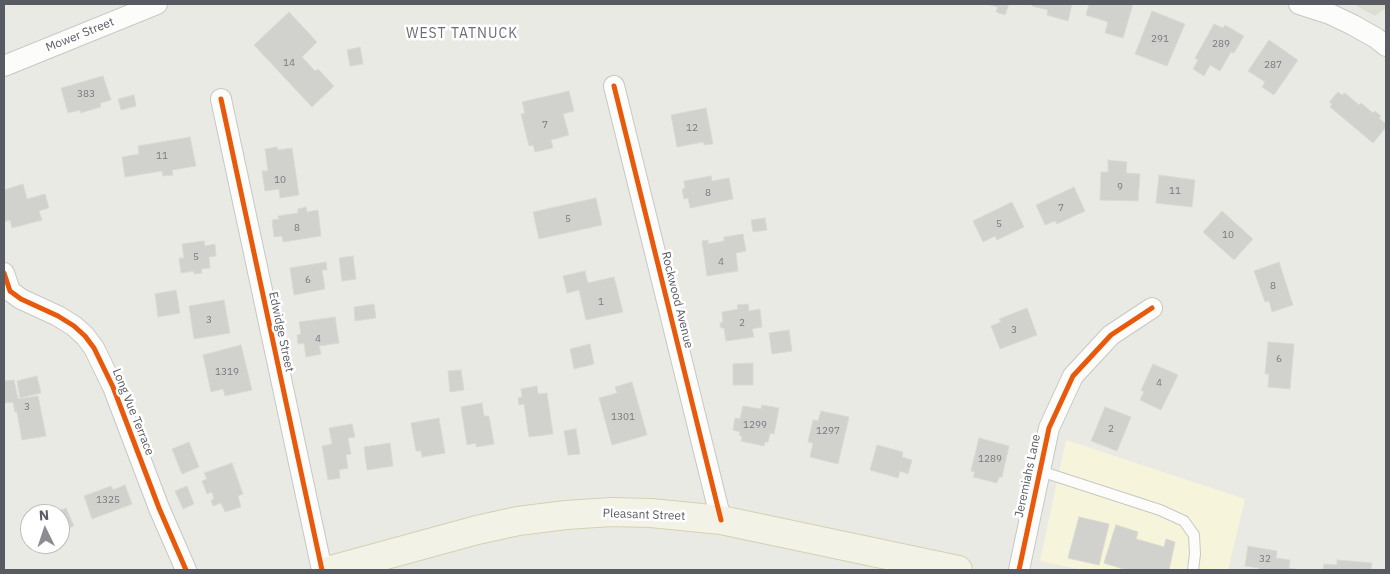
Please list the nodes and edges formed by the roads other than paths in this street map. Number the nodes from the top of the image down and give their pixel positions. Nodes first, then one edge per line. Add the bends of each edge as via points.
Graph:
1 (157, 4) edge
2 (1299, 4) edge
3 (1386, 46) edge
4 (4, 66) edge
5 (614, 86) dead end
6 (221, 99) dead end
7 (4, 273) edge
8 (1152, 308) dead end
9 (1040, 471) junction
10 (722, 520) junction
11 (186, 570) edge
12 (322, 570) edge
13 (331, 570) edge
14 (958, 570) edge
15 (1019, 570) edge
16 (1193, 570) edge

1 - 4 street, Mower Street
2 - 3 street via 1353,25
5 - 10 street, Rockwood Avenue
6 - 12 street, Edwidge Street
7 - 11 street, Long Vue Terrace via 10,291 74,326 94,348 113,386
8 - 9 street, Jeremiahs Lane via 1111,335 1073,376 1049,428
9 - 15 street, Jeremiahs Lane
9 - 16 lane via 1160,510 1184,521 1194,534
10 - 13 main road, Pleasant Street via 651,513 566,515 476,530
10 - 14 main road, Pleasant Street

